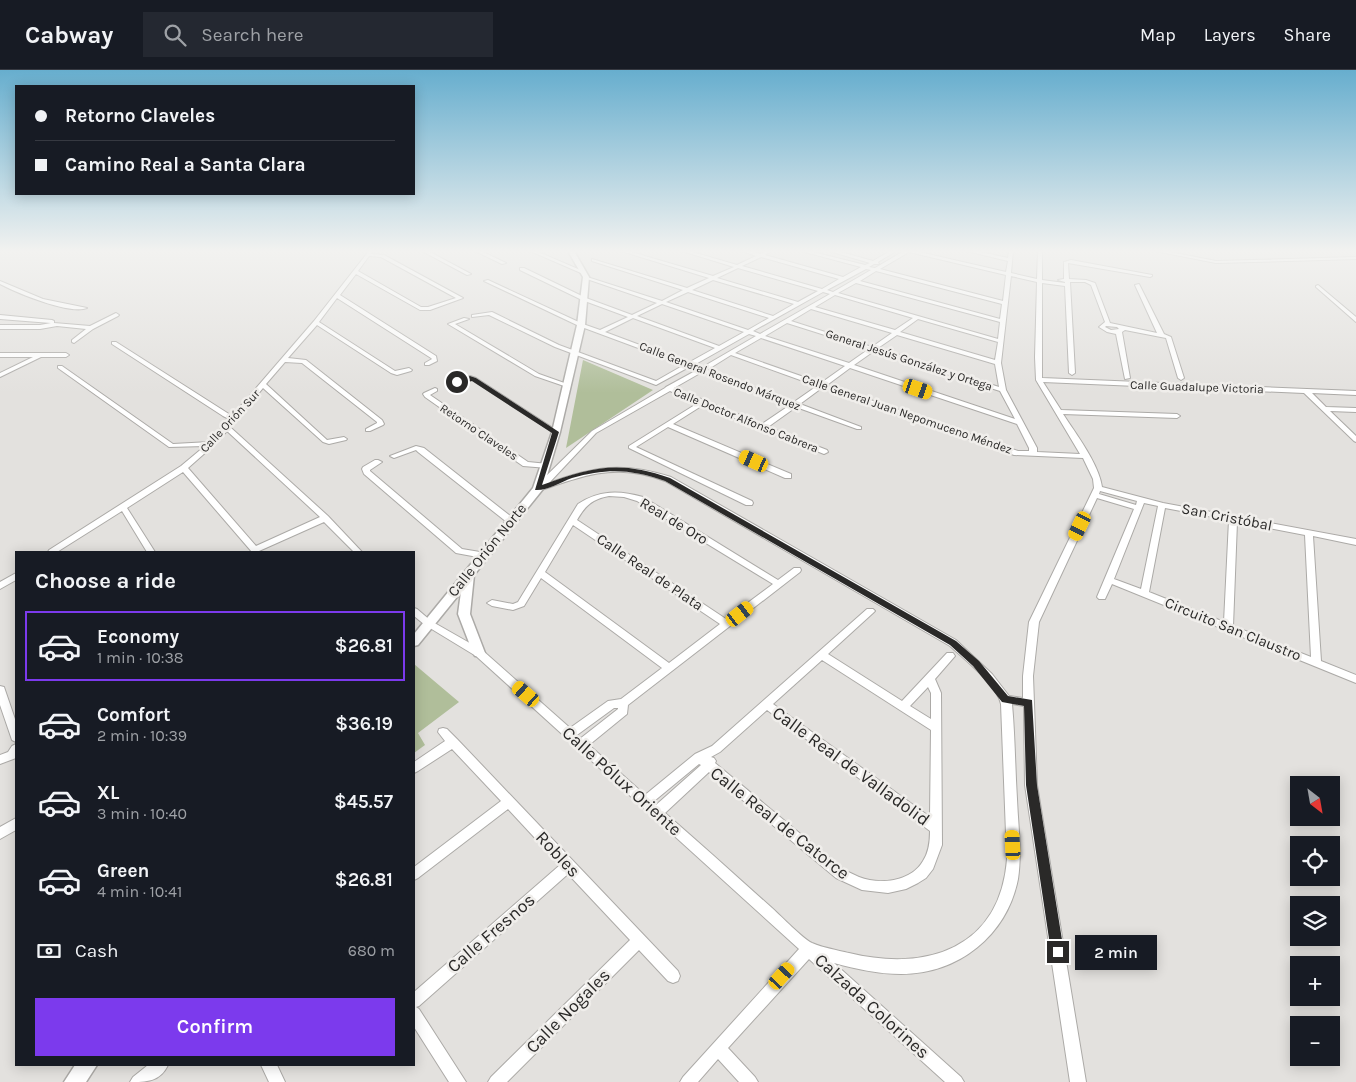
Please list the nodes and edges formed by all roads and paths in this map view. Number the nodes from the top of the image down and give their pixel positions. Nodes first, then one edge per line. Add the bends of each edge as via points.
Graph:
1 (40, 298) edge
2 (334, 298) edge
3 (341, 298) edge
4 (403, 298) edge
5 (459, 298) edge
6 (523, 298) edge
7 (648, 298) edge
8 (671, 298) edge
9 (713, 298) edge
10 (780, 298) edge
11 (809, 298) edge
12 (827, 298) edge
13 (849, 298) edge
14 (918, 298) edge
15 (986, 298) edge
16 (1005, 298) edge
17 (1037, 298) edge
18 (1067, 298) edge
19 (1098, 298) edge
20 (1143, 298) edge
21 (1332, 298) edge
22 (584, 299) joint
23 (661, 303) junction
24 (1005, 303) junction
25 (799, 304) junction
26 (811, 307) junction
27 (84, 308) dead end
28 (116, 315) dead end
29 (474, 316) dead end
30 (632, 316) junction
31 (0, 317) edge
32 (918, 317) junction
33 (774, 318) junction
34 (466, 319) dead end
35 (1356, 320) edge
36 (786, 321) junction
37 (1002, 321) junction
38 (316, 322) junction
39 (57, 324) junction
40 (581, 325) junction
41 (0, 327) edge
42 (91, 328) junction
43 (1120, 330) junction
44 (600, 332) junction
45 (748, 332) junction
46 (896, 333) junction
47 (1161, 335) junction
48 (759, 336) junction
49 (1168, 336) joint
50 (74, 341) dead end
51 (1000, 341) junction
52 (114, 343) dead end
53 (720, 348) junction
54 (874, 349) junction
55 (574, 352) junction
56 (730, 353) junction
57 (0, 355) edge
58 (41, 355) junction
59 (66, 355) dead end
60 (284, 360) junction
61 (998, 363) junction
62 (427, 364) dead end
63 (690, 365) junction
64 (60, 366) dead end
65 (849, 366) junction
66 (701, 369) junction
67 (409, 370) dead end
68 (1072, 373) dead end
69 (0, 375) edge
70 (1127, 378) dead end
71 (1182, 378) dead end
72 (1039, 380) junction
73 (457, 382) dead end
74 (263, 385) junction
75 (567, 385) junction
76 (822, 385) junction
77 (668, 388) junction
78 (435, 390) dead end
79 (1003, 390) junction
80 (1306, 391) junction
81 (1356, 393) edge
82 (702, 403) junction
83 (795, 404) junction
84 (1324, 409) junction
85 (1356, 410) edge
86 (1059, 412) junction
87 (1177, 416) dead end
88 (234, 419) junction
89 (1020, 423) junction
90 (667, 424) junction
91 (763, 427) junction
92 (227, 428) junction
93 (859, 428) dead end
94 (368, 430) dead end
95 (556, 432) junction
96 (1356, 439) edge
97 (344, 440) dead end
98 (212, 444) junction
99 (824, 452) dead end
100 (1033, 453) junction
101 (394, 456) dead end
102 (1086, 456) junction
103 (378, 462) dead end
104 (545, 466) junction
105 (184, 468) junction
106 (788, 476) dead end
107 (538, 489) junction
108 (1097, 491) junction
109 (749, 503) dead end
110 (1140, 504) junction
111 (1162, 505) junction
112 (123, 507) junction
113 (325, 518) junction
114 (1233, 518) junction
115 (511, 521) junction
116 (572, 521) junction
117 (1309, 532) junction
118 (1356, 542) edge
119 (57, 551) edge
120 (150, 551) edge
121 (255, 551) edge
122 (357, 551) edge
123 (483, 555) junction
124 (797, 570) dead end
125 (469, 573) junction
126 (540, 573) junction
127 (15, 577) edge
128 (1109, 580) junction
129 (779, 584) junction
130 (0, 586) edge
131 (1144, 594) junction
132 (1102, 597) dead end
133 (492, 604) dead end
134 (870, 611) dead end
135 (415, 612) edge
136 (428, 623) junction
137 (727, 624) junction
138 (1228, 628) junction
139 (415, 641) edge
140 (479, 653) junction
141 (822, 654) junction
142 (950, 656) dead end
143 (1316, 663) junction
144 (669, 668) junction
145 (929, 678) junction
146 (1356, 679) edge
147 (0, 690) edge
148 (1006, 699) junction
149 (1029, 702) junction
150 (623, 703) junction
151 (766, 704) junction
152 (903, 707) junction
153 (936, 728) junction
154 (443, 732) dead end
155 (15, 734) edge
156 (570, 734) junction
157 (453, 742) junction
158 (582, 745) junction
159 (15, 750) edge
160 (1, 760) dead end
161 (703, 762) junction
162 (415, 767) edge
163 (509, 802) junction
164 (645, 802) junction
165 (657, 812) junction
166 (15, 825) edge
167 (936, 828) junction
168 (0, 833) edge
169 (569, 865) junction
170 (415, 873) edge
171 (639, 940) junction
172 (809, 949) junction
173 (673, 976) dead end
174 (415, 999) edge
175 (415, 1016) edge
176 (718, 1048) junction
177 (86, 1066) edge
178 (158, 1066) edge
179 (269, 1066) edge
180 (74, 1082) edge
181 (138, 1082) edge
182 (277, 1082) edge
183 (458, 1082) edge
184 (496, 1082) edge
185 (688, 1082) edge
186 (750, 1082) edge
187 (956, 1082) edge
188 (1078, 1082) edge

1 - 27 street via 56,305
2 - 38 street, Calle Orión Sur
3 - 62 street via 434,357 436,360
4 - 5 street via 428,309
6 - 40 street, Calle General Rosendo Márquez
7 - 23 street
8 - 23 street
9 - 33 street
10 - 25 street
11 - 25 street
12 - 26 street
13 - 32 street
14 - 37 street
15 - 24 street
16 - 24 street
17 - 72 street
18 - 68 street
19 - 43 street via 1108,324
20 - 47 street
21 - 35 street
22 - 30 street
22 - 40 street, Calle Orión Norte
23 - 30 street
23 - 45 street
24 - 37 street
25 - 33 street
26 - 36 street
26 - 46 street
28 - 42 street
29 - 55 street, Calle Doctor Alfonso Cabrera via 490,313
30 - 44 street
30 - 53 street
31 - 39 street
32 - 46 street
32 - 51 street
33 - 45 street
34 - 75 street via 451,324 537,375
36 - 48 street
36 - 54 street, General Jesús González y Ortega
37 - 51 street
38 - 60 street, Calle Orión Sur
38 - 67 street via 393,372
39 - 41 street
39 - 42 street
40 - 44 street, Calle General Rosendo Márquez
40 - 55 street, Calle Orión Norte
42 - 50 street
43 - 47 street
43 - 70 street
44 - 63 street, Calle General Rosendo Márquez
45 - 48 street
45 - 53 street
46 - 54 street
46 - 61 street
47 - 49 street
48 - 56 street
48 - 65 street
49 - 71 street
51 - 61 street
52 - 88 street
53 - 63 street
54 - 65 street
54 - 79 street, General Jesús González y Ortega
55 - 63 street, Calle Doctor Alfonso Cabrera via 656,383
55 - 75 street, Calle Orión Norte
56 - 66 street
56 - 76 street, Calle General Juan Nepomuceno Méndez
57 - 58 street
58 - 59 street
58 - 69 street
60 - 74 street, Calle Orión Sur
60 - 94 street via 304,361 380,421 381,424
61 - 79 street
63 - 66 street, Calle General Rosendo Márquez
64 - 98 street via 171,446
65 - 76 street
65 - 89 street
66 - 77 street
66 - 83 street, Calle General Rosendo Márquez
72 - 80 street, Calle Guadalupe Victoria
72 - 86 street
73 - 95 street, Retorno Claveles via 474,379
74 - 88 street, Calle Orión Sur
74 - 97 street via 325,440
75 - 95 street, Calle Orión Norte
76 - 83 street
76 - 100 street, Calle General Juan Nepomuceno Méndez via 1017,453
77 - 82 street, Calle Doctor Alfonso Cabrera
77 - 107 street via 594,432
78 - 104 street, Retorno Claveles via 427,396 526,464
79 - 89 street
80 - 81 street, Calle Guadalupe Victoria
80 - 84 street
82 - 90 street
82 - 91 street, Calle Doctor Alfonso Cabrera
83 - 91 street
83 - 93 street, Calle General Rosendo Márquez
84 - 85 street
84 - 96 street
86 - 87 street
86 - 102 street
88 - 92 street, Calle Orión Sur
89 - 100 street via 1034,448
90 - 106 street
90 - 109 street via 631,447
91 - 99 street, Calle Doctor Alfonso Cabrera
92 - 98 street, Calle Orión Sur
92 - 113 street
95 - 104 street, Calle Orión Norte
98 - 105 street, Calle Orión Sur
100 - 102 street, Calle General Juan Nepomuceno Méndez
101 - 115 street via 416,448 421,450
102 - 108 street via 1097,480
103 - 123 street via 366,469 367,472 459,551
104 - 107 street, Calle Orión Norte
105 - 112 street, Calle Orión Sur
105 - 121 street
107 - 115 street, Calle Orión Norte
107 - 148 street via 570,477 613,468 644,471 668,479 953,643 976,663
108 - 110 street, San Cristóbal
108 - 149 street via 1034,622 1028,676
110 - 111 street, San Cristóbal
110 - 128 street
111 - 114 street, San Cristóbal
111 - 131 street
112 - 119 street, Calle Orión Sur
112 - 120 street
113 - 121 street
113 - 122 street
114 - 117 street, San Cristóbal
114 - 138 street
115 - 123 street, Calle Orión Norte
116 - 126 street, Real de Oro
116 - 129 street, Real de Oro via 581,506 595,497 625,494 640,499
116 - 137 street, Calle Real de Plata
117 - 118 street, San Cristóbal
117 - 143 street
123 - 125 street, Calle Orión Norte
124 - 129 street
125 - 136 street, Calle Orión Norte
125 - 140 street via 464,614
126 - 133 street, Real de Oro via 518,606
126 - 144 street
127 - 130 street
128 - 131 street, Circuito San Claustro
128 - 132 street
129 - 137 street
131 - 138 street, Circuito San Claustro
134 - 141 street
135 - 136 street, Calle Pólux Oriente
136 - 139 street, Calle Orión Norte
136 - 140 street, Calle Pólux Oriente
137 - 144 street
138 - 143 street, Circuito San Claustro
140 - 156 street, Calle Pólux Oriente
141 - 151 street
141 - 152 street
142 - 145 street
143 - 146 street, Circuito San Claustro
144 - 150 street
145 - 152 street
145 - 153 street, Calle Real de Catorce via 936,693
147 - 155 street
148 - 149 street
148 - 172 street via 1013,845 1011,880 1000,912 984,934 963,952 934,963 908,967 880,966
149 - 188 street via 1031,785
150 - 156 street via 612,704
150 - 158 street via 623,711
151 - 161 street
151 - 167 street, Calle Real de Valladolid
152 - 153 street
153 - 167 street, Calle Real de Catorce
154 - 157 street, Robles
156 - 158 street, Calle Pólux Oriente
157 - 162 street
157 - 163 street, Robles
158 - 164 street, Calle Pólux Oriente
159 - 160 street
161 - 164 street
161 - 165 street
161 - 167 street, Calle Real de Catorce via 840,874 860,884 887,886 914,879 927,867 936,845
163 - 169 street, Robles
163 - 170 street
164 - 165 street, Calle Pólux Oriente
165 - 172 street, Calle Pólux Oriente
166 - 168 street
169 - 171 street, Robles
169 - 174 street, Calle Fresnos
171 - 173 street, Robles
171 - 184 street, Calle Nogales
172 - 176 street
172 - 187 street, Calzada Colorines
175 - 183 street
176 - 185 street
176 - 186 street
177 - 180 street
178 - 181 street
179 - 182 street

